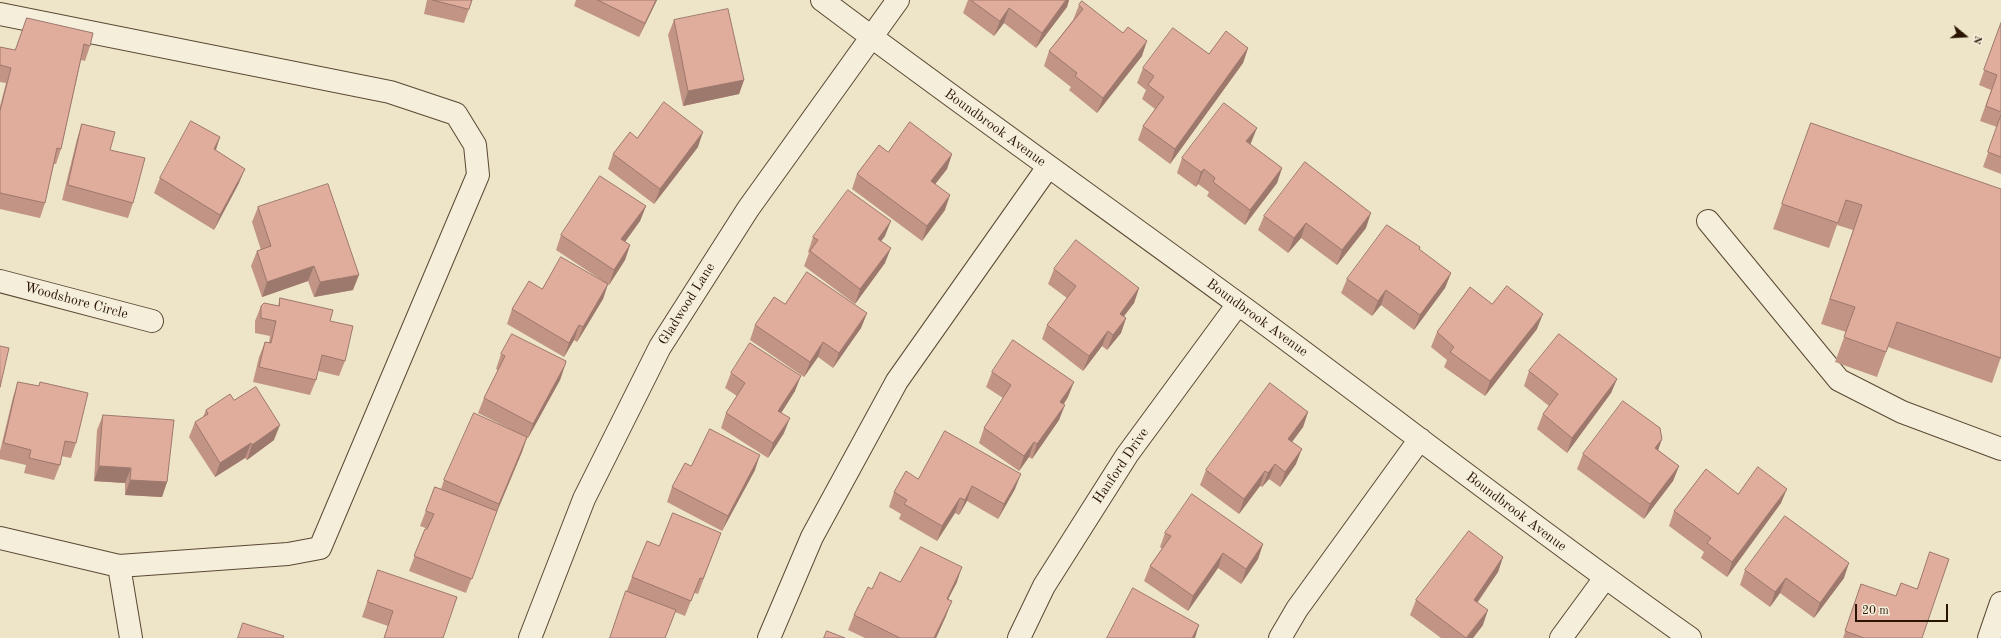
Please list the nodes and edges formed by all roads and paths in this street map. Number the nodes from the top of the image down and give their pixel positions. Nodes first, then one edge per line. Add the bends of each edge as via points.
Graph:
1 (822, 0) edge
2 (898, 0) edge
3 (0, 14) edge
4 (870, 37) junction
5 (1048, 167) junction
6 (1708, 222) dead end
7 (0, 281) edge
8 (1238, 304) junction
9 (152, 321) dead end
10 (1420, 440) junction
11 (2001, 449) edge
12 (0, 538) edge
13 (119, 566) junction
14 (1605, 578) junction
15 (2001, 603) edge
16 (131, 638) edge
17 (530, 638) edge
18 (769, 638) edge
19 (1019, 638) edge
20 (1280, 638) edge
21 (1561, 638) edge
22 (1690, 638) edge
23 (1989, 638) edge

1 - 4 street, Boundbrook Avenue
2 - 4 street, Gladwood Lane
3 - 13 street via 390,92 456,114 475,145 478,175 320,548 288,554
4 - 5 street, Boundbrook Avenue
4 - 17 street, Gladwood Lane via 748,209 660,347 584,499
5 - 8 street, Boundbrook Avenue
5 - 18 street via 896,381 812,537
6 - 11 street via 1839,380 1902,412
7 - 9 street, Woodshore Circle
8 - 10 street, Boundbrook Avenue
8 - 19 street, Hanford Drive via 1127,455 1044,586
10 - 14 street, Boundbrook Avenue
10 - 20 street via 1297,609
12 - 13 street
13 - 16 street
14 - 21 street
14 - 22 street, Boundbrook Avenue
15 - 23 street

